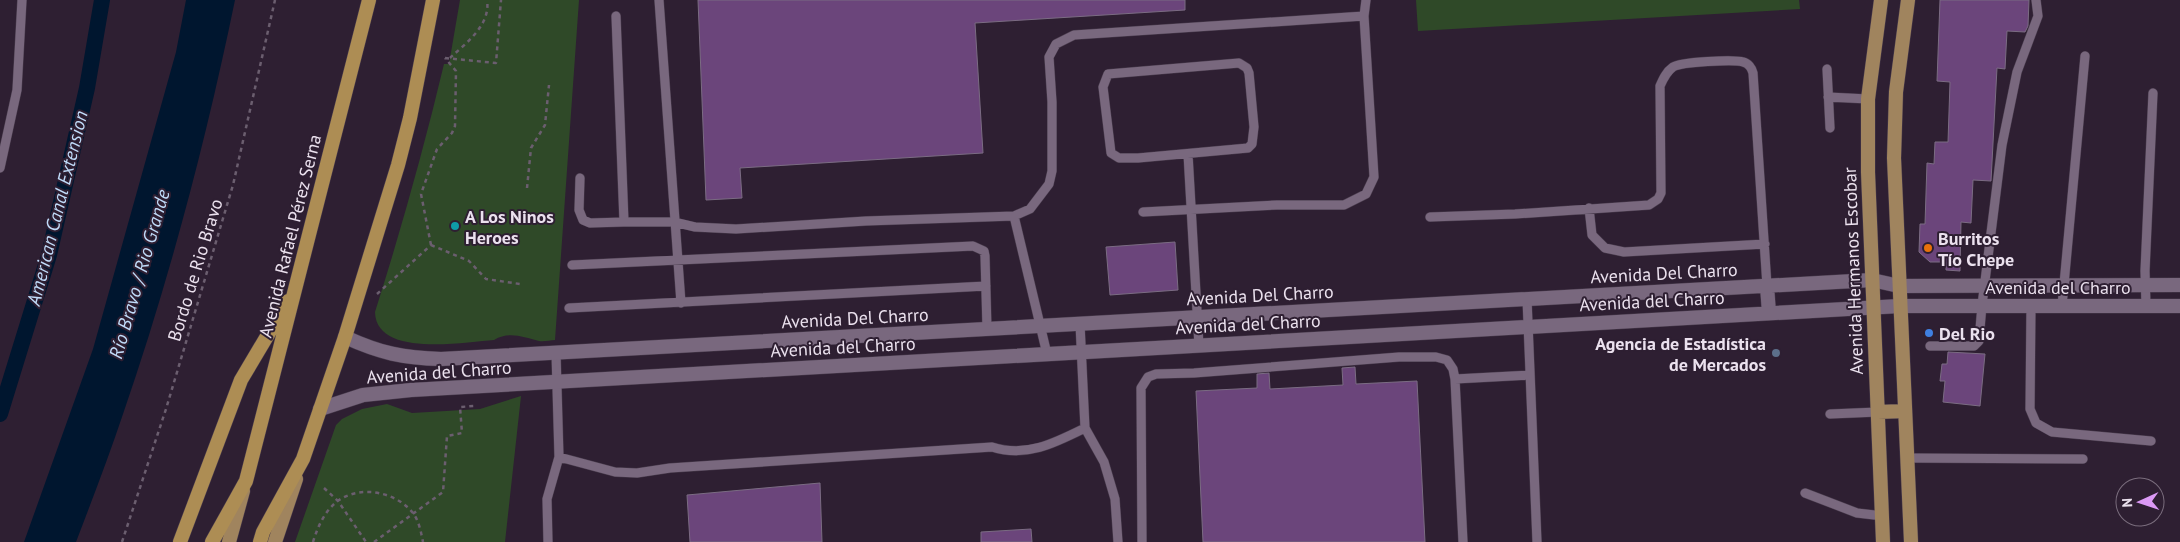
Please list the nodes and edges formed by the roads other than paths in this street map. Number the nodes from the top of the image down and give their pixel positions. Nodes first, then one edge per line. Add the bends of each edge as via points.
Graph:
1 (22, 0) edge
2 (369, 0) edge
3 (433, 0) edge
4 (659, 0) edge
5 (1366, 0) edge
6 (1881, 0) edge
7 (1908, 0) edge
8 (2036, 0) edge
9 (616, 16) dead end
10 (1364, 16) junction
11 (2085, 56) dead end
12 (1827, 69) dead end
13 (2153, 93) dead end
14 (1828, 97) junction
15 (1868, 98) junction
16 (1830, 128) dead end
17 (1188, 154) junction
18 (0, 168) edge
19 (580, 178) dead end
20 (1589, 208) junction
21 (1190, 209) junction
22 (1142, 212) dead end
23 (1014, 216) junction
24 (1430, 217) dead end
25 (624, 222) junction
26 (674, 222) junction
27 (1765, 244) junction
28 (678, 261) junction
29 (572, 265) dead end
30 (1872, 280) junction
31 (2144, 285) junction
32 (2180, 285) edge
33 (986, 286) junction
34 (1767, 286) junction
35 (1899, 286) junction
36 (1984, 286) junction
37 (2064, 286) junction
38 (296, 287) junction
39 (1527, 299) junction
40 (681, 303) junction
41 (1900, 306) junction
42 (1982, 306) junction
43 (2031, 306) junction
44 (2062, 306) junction
45 (2146, 306) junction
46 (2180, 306) edge
47 (1873, 307) junction
48 (569, 308) dead end
49 (1769, 313) junction
50 (1198, 317) junction
51 (1080, 324) junction
52 (1041, 326) junction
53 (1529, 327) junction
54 (987, 329) junction
55 (345, 337) junction
56 (1199, 346) junction
57 (1930, 346) dead end
58 (1081, 352) junction
59 (556, 353) junction
60 (1047, 354) junction
61 (1530, 375) junction
62 (1455, 379) junction
63 (557, 382) junction
64 (320, 409) junction
65 (1905, 411) junction
66 (1878, 412) junction
67 (1830, 414) dead end
68 (1085, 428) junction
69 (2151, 441) dead end
70 (559, 457) junction
71 (1907, 458) junction
72 (303, 459) junction
73 (2083, 459) dead end
74 (246, 481) junction
75 (1805, 493) dead end
76 (1882, 516) junction
77 (180, 542) edge
78 (212, 542) edge
79 (229, 542) edge
80 (260, 542) edge
81 (275, 542) edge
82 (548, 542) edge
83 (1118, 542) edge
84 (1142, 542) edge
85 (1464, 542) edge
86 (1537, 542) edge
87 (1883, 542) edge
88 (1911, 542) edge

1 - 18 lane via 16,90
2 - 38 highway, Avenida Rafael Pérez Serna
3 - 55 highway via 398,165
4 - 26 lane
5 - 10 lane
6 - 15 main road, Avenida Hermanos Escobar
7 - 35 main road via 1895,116
8 - 36 lane via 2038,16 2017,72 2002,145
9 - 25 lane
10 - 21 lane via 1374,177 1366,194 1344,205
10 - 23 lane via 1083,35 1056,44 1049,57 1052,171 1049,184 1030,209
11 - 37 lane
12 - 14 lane
13 - 31 lane
14 - 15 lane
14 - 16 lane
15 - 30 main road, Avenida Hermanos Escobar
17 - 17 lane via 1243,150 1251,146 1254,127 1247,68 1239,63 1108,74 1103,87 1111,152 1118,158
17 - 21 lane
19 - 25 lane via 579,210 583,220 590,223
20 - 24 lane
20 - 27 lane via 1592,235 1605,248 1624,252
20 - 27 lane via 1649,205 1658,199 1661,193 1660,86 1674,66 1722,60 1744,62 1754,73
21 - 22 lane
21 - 50 lane
23 - 26 lane via 736,229 695,227
23 - 52 lane
25 - 26 lane
26 - 28 lane
27 - 34 lane
28 - 29 lane
28 - 33 lane via 974,246 984,251
28 - 40 lane
30 - 34 street, Avenida Del Charro
30 - 35 street, Avenida Del Charro
30 - 47 main road, Avenida Hermanos Escobar
31 - 32 street, Avenida Del Charro
31 - 37 street, Avenida Del Charro
31 - 45 lane
33 - 40 lane
33 - 54 lane
34 - 39 street, Avenida Del Charro
34 - 49 street
35 - 36 street, Avenida Del Charro
35 - 41 main road
36 - 37 street, Avenida Del Charro
36 - 42 lane
37 - 44 lane
38 - 74 highway, Avenida Rafael Pérez Serna
38 - 77 highway via 241,380
39 - 50 street, Avenida Del Charro
39 - 53 lane
40 - 48 lane
41 - 42 street, Avenida del Charro
41 - 47 street, Avenida del Charro
41 - 65 main road
42 - 43 street, Avenida del Charro
42 - 57 lane via 1978,344
43 - 44 street, Avenida del Charro
43 - 69 lane via 2030,409 2036,423 2052,432
44 - 45 street, Avenida del Charro
45 - 46 street, Avenida del Charro
47 - 49 street, Avenida del Charro
47 - 66 main road, Avenida Hermanos Escobar
49 - 53 street, Avenida del Charro
50 - 51 street, Avenida Del Charro
50 - 56 lane
51 - 52 street, Avenida Del Charro
51 - 58 lane
52 - 54 street, Avenida Del Charro
52 - 60 lane
53 - 56 street, Avenida del Charro
53 - 61 lane
54 - 59 street, Avenida Del Charro
55 - 59 street, Avenida Del Charro via 385,353 419,358
55 - 64 highway
56 - 58 street, Avenida del Charro
58 - 60 street, Avenida del Charro
58 - 68 lane
59 - 63 lane
60 - 63 street, Avenida del Charro
61 - 62 lane
61 - 86 lane
62 - 84 lane via 1451,364 1436,357 1399,357 1148,377 1141,388
62 - 85 lane
63 - 64 street, Avenida del Charro via 386,392 363,395
63 - 70 lane
64 - 72 highway
65 - 66 main road
65 - 71 main road
66 - 67 lane
66 - 76 main road, Avenida Hermanos Escobar
68 - 70 lane via 1034,450 1002,451 992,447 670,468 638,473 615,472
68 - 83 lane via 1104,462 1114,499
70 - 82 lane via 547,499
71 - 73 lane
71 - 88 main road
72 - 80 highway
72 - 81 main road
74 - 78 highway, Avenida Rafael Pérez Serna
74 - 79 main road
75 - 76 lane via 1857,513
76 - 87 main road, Avenida Hermanos Escobar

